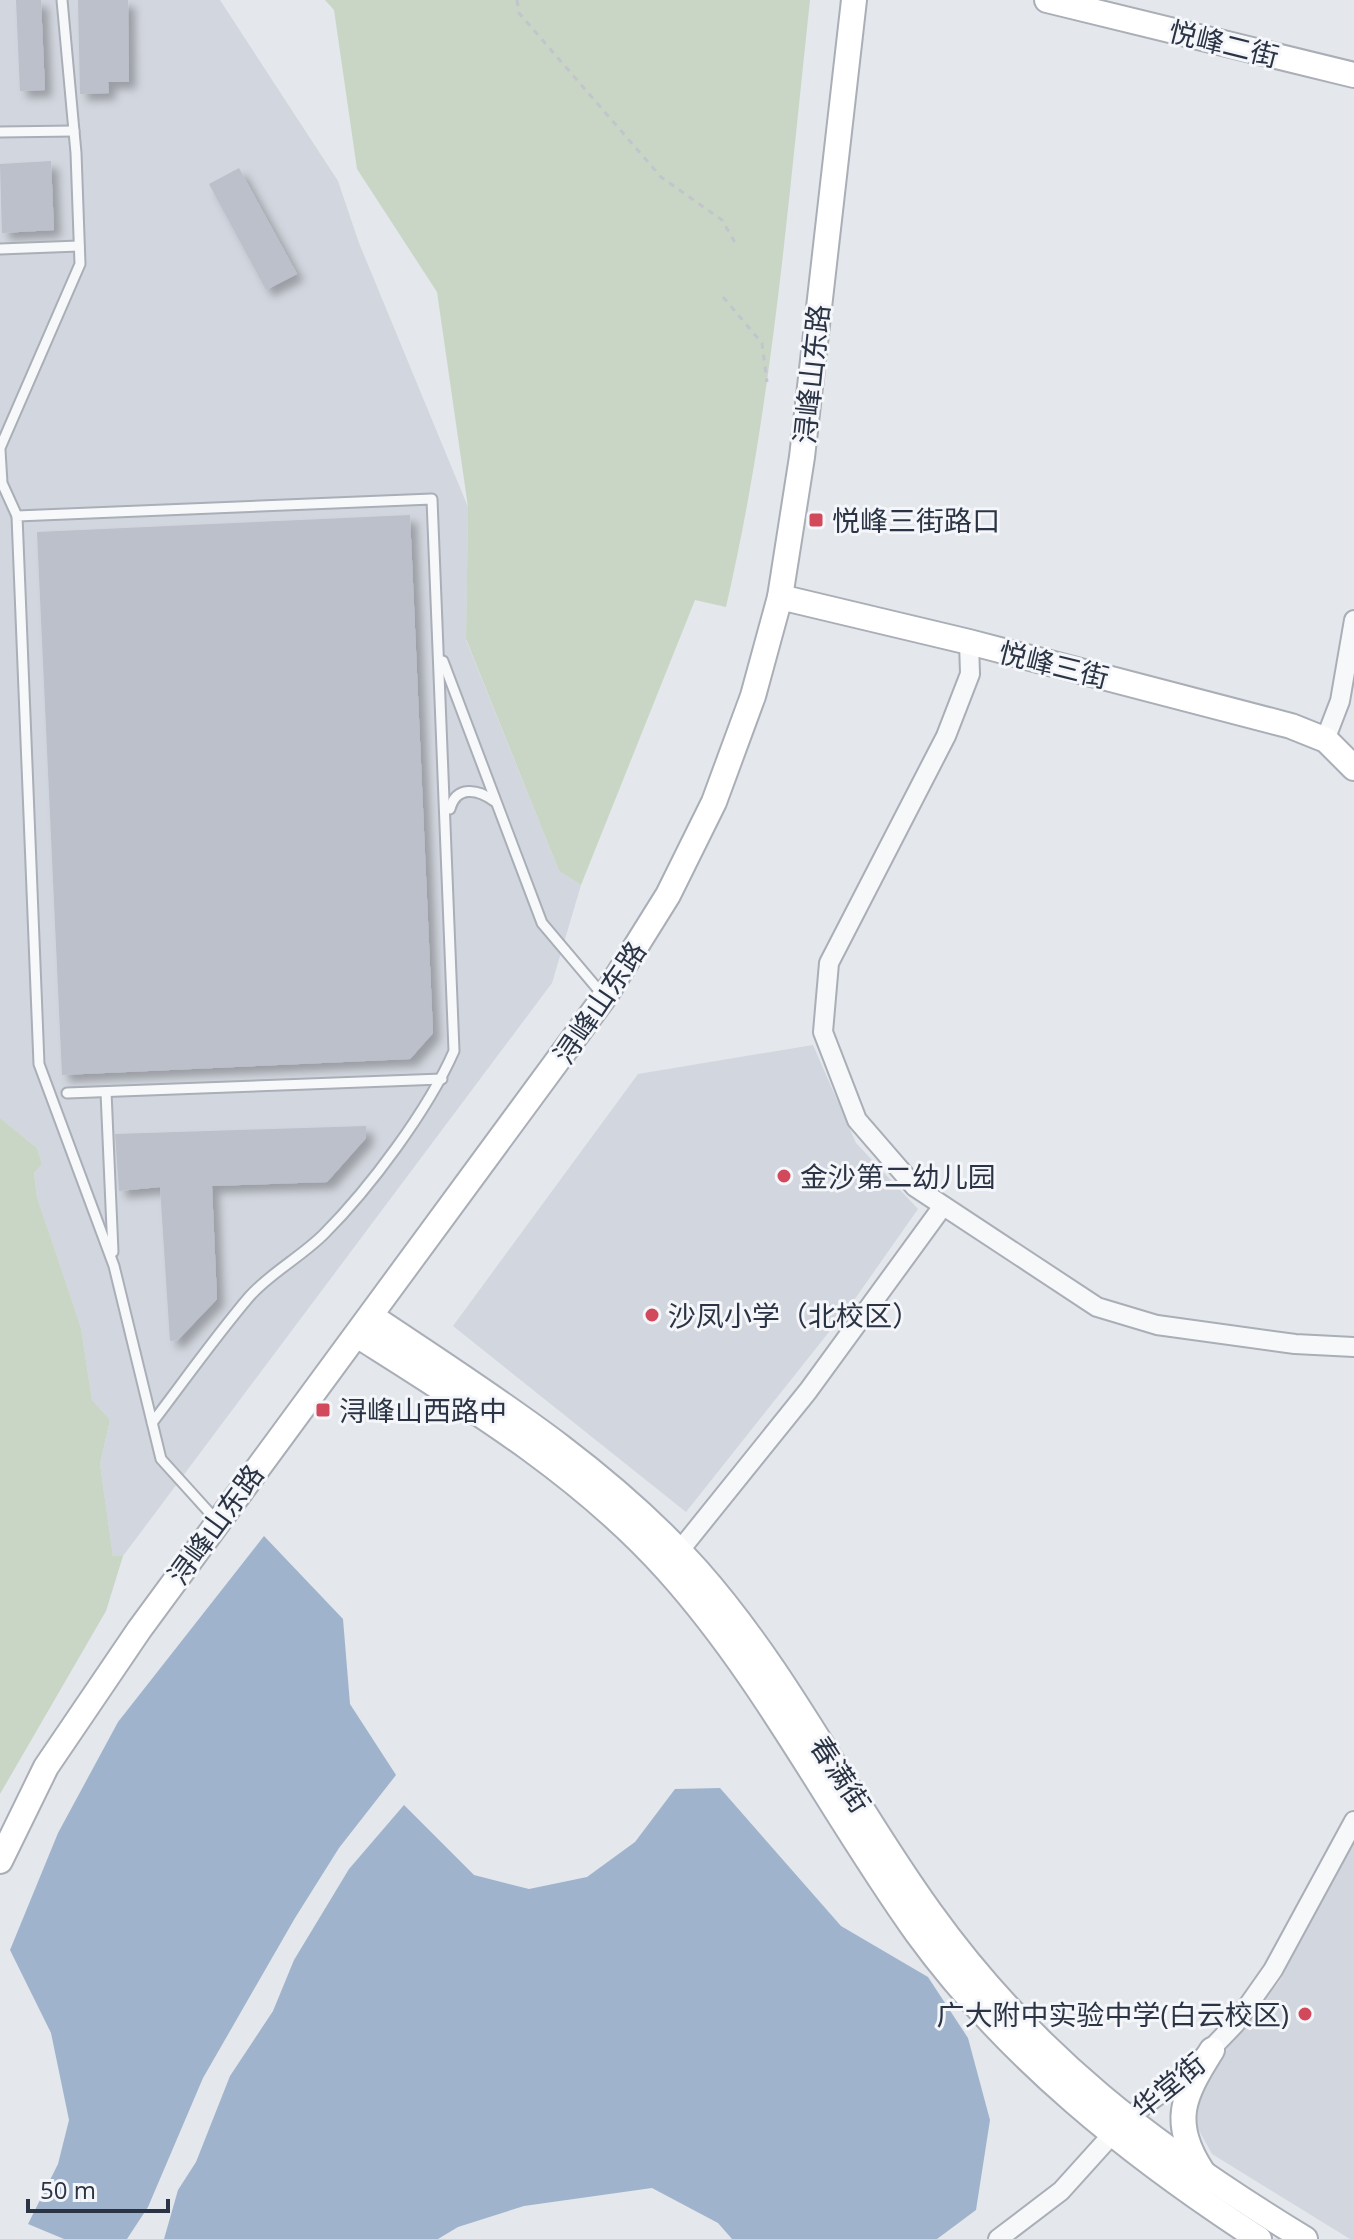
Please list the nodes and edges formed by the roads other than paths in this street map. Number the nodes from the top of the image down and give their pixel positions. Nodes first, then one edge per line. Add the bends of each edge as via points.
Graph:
1 (62, 0) edge
2 (854, 0) edge
3 (1047, 0) edge
4 (1354, 75) edge
5 (74, 131) junction
6 (0, 132) edge
7 (79, 246) junction
8 (0, 249) edge
9 (0, 449) edge
10 (17, 516) junction
11 (780, 597) junction
12 (1354, 620) edge
13 (969, 642) junction
14 (439, 650) junction
15 (1325, 740) junction
16 (1354, 768) edge
17 (496, 802) junction
18 (447, 820) junction
19 (605, 996) junction
20 (442, 1079) junction
21 (106, 1092) junction
22 (67, 1093) dead end
23 (943, 1206) junction
24 (114, 1266) junction
25 (364, 1326) junction
26 (1354, 1347) edge
27 (152, 1423) junction
28 (218, 1522) junction
29 (672, 1560) junction
30 (1354, 1821) edge
31 (0, 1861) edge
32 (1212, 2050) junction
33 (1120, 2127) junction
34 (1205, 2177) junction
35 (998, 2239) edge
36 (1259, 2239) edge
37 (1305, 2239) edge

1 - 5 lane
2 - 11 street, 浔峰山东路 via 802,457
3 - 4 street, 悦峰二街
5 - 6 lane
5 - 7 lane
7 - 8 lane
7 - 9 lane via 80,264
9 - 10 lane via 2,483
10 - 14 lane via 432,499
10 - 24 lane via 39,1064
11 - 13 street, 悦峰三街
11 - 19 street, 浔峰山东路 via 753,696 714,802 668,895
12 - 15 street via 1340,701
13 - 15 street, 悦峰三街 via 1291,726
13 - 23 street via 970,674 946,736 829,963 823,1032 857,1120 915,1187
14 - 17 lane
14 - 18 lane
15 - 16 street, 悦峰三街
17 - 18 lane via 471,790 452,802
17 - 19 lane via 542,923
18 - 20 lane via 455,1023 454,1051
19 - 25 street, 浔峰山东路
20 - 21 lane
20 - 27 lane via 349,1206 322,1236 251,1295
21 - 22 lane
21 - 24 lane
23 - 26 street via 1097,1307 1157,1325
23 - 29 street via 808,1391
24 - 27 lane
25 - 28 street, 浔峰山东路
25 - 29 street, 春满街
27 - 28 lane via 161,1459
28 - 31 street, 浔峰山东路 via 46,1767
29 - 33 street, 春满街 via 919,1936 988,2018 1063,2092
30 - 32 street, 华堂街 via 1273,1970
32 - 33 street, 华堂街
32 - 34 street via 1191,2083 1182,2121 1189,2151
33 - 34 street, 春满街
33 - 35 street, 华堂街 via 1061,2191
33 - 36 street, 春满街 via 1163,2174
34 - 37 street, 春满街

